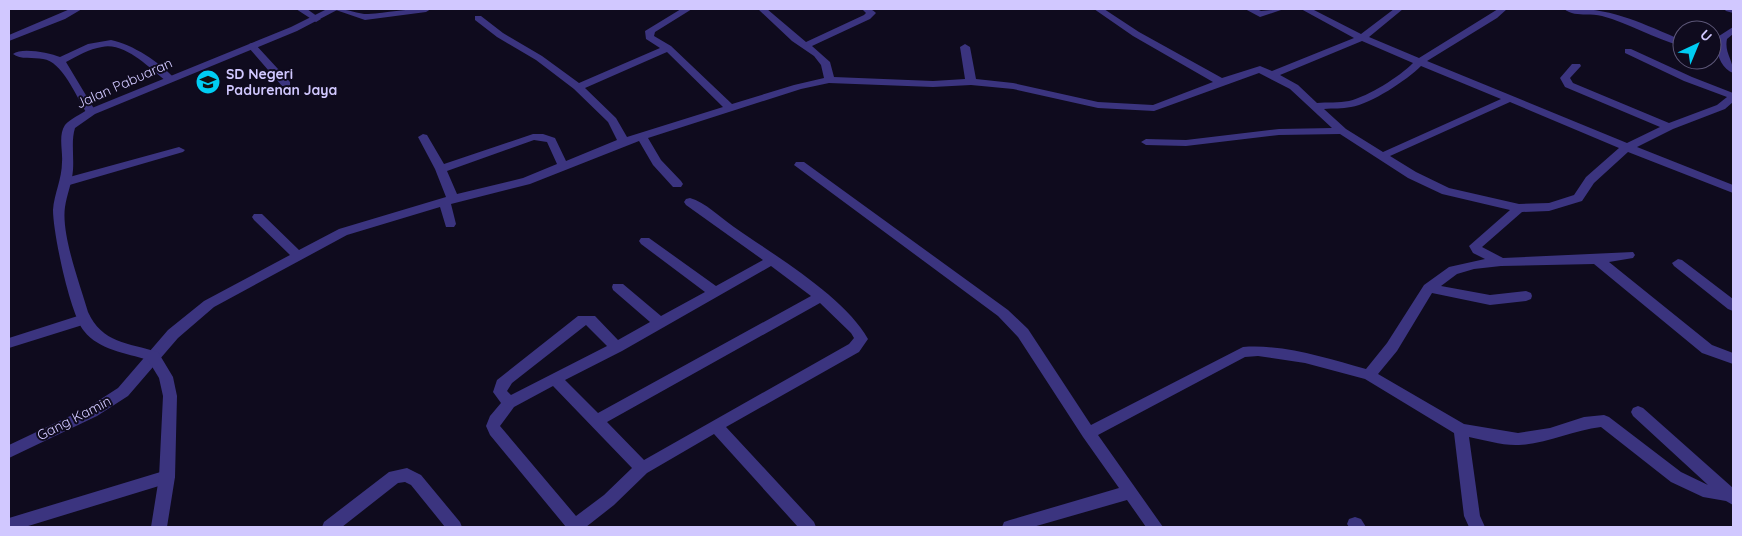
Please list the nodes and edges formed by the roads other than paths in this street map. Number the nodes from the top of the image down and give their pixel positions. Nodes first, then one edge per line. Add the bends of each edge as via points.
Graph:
1 (77, 9) edge
2 (301, 9) edge
3 (336, 9) edge
4 (426, 9) edge
5 (687, 9) edge
6 (762, 9) edge
7 (866, 9) edge
8 (1098, 9) edge
9 (1250, 9) edge
10 (1279, 9) edge
11 (1305, 9) edge
12 (1399, 9) edge
13 (1503, 9) edge
14 (1569, 9) edge
15 (1729, 9) edge
16 (1733, 10) edge
17 (478, 18) dead end
18 (316, 19) junction
19 (1733, 30) edge
20 (9, 38) edge
21 (1362, 38) junction
22 (1672, 39) edge
23 (252, 46) junction
24 (805, 46) junction
25 (964, 47) dead end
26 (668, 48) junction
27 (1628, 51) dead end
28 (18, 54) dead end
29 (60, 61) junction
30 (1420, 61) junction
31 (1576, 66) dead end
32 (1730, 66) edge
33 (1274, 74) junction
34 (170, 79) junction
35 (829, 80) junction
36 (971, 82) junction
37 (1220, 82) junction
38 (286, 84) dead end
39 (578, 87) junction
40 (1733, 97) edge
41 (1511, 98) junction
42 (1317, 106) junction
43 (1721, 107) junction
44 (730, 108) junction
45 (91, 112) junction
46 (1733, 113) edge
47 (1669, 127) junction
48 (1342, 131) junction
49 (642, 136) junction
50 (423, 137) dead end
51 (623, 142) junction
52 (1146, 142) dead end
53 (1627, 147) junction
54 (178, 150) dead end
55 (1382, 156) junction
56 (800, 165) dead end
57 (564, 167) junction
58 (441, 169) junction
59 (66, 182) junction
60 (677, 184) dead end
61 (1733, 188) edge
62 (449, 200) junction
63 (690, 202) dead end
64 (1520, 208) junction
65 (258, 217) dead end
66 (450, 224) dead end
67 (645, 241) dead end
68 (1629, 255) dead end
69 (298, 256) junction
70 (1597, 258) junction
71 (772, 260) junction
72 (1501, 262) junction
73 (1678, 263) dead end
74 (618, 287) dead end
75 (1429, 288) junction
76 (715, 292) junction
77 (1526, 296) dead end
78 (820, 297) junction
79 (1733, 306) edge
80 (84, 319) junction
81 (659, 322) junction
82 (9, 343) edge
83 (617, 347) junction
84 (153, 356) junction
85 (1733, 359) edge
86 (1369, 375) junction
87 (555, 379) junction
88 (509, 403) junction
89 (1638, 412) dead end
90 (596, 421) junction
91 (716, 426) junction
92 (1461, 430) junction
93 (1088, 433) junction
94 (9, 452) edge
95 (642, 468) junction
96 (167, 477) junction
97 (1130, 492) junction
98 (1732, 497) edge
99 (9, 525) edge
100 (159, 527) edge
101 (330, 527) edge
102 (454, 527) edge
103 (574, 527) edge
104 (808, 527) edge
105 (1010, 527) edge
106 (1155, 527) edge
107 (1477, 527) edge

1 - 20 street
2 - 18 street
3 - 4 street via 365,17
3 - 18 street, Jalan Pabuaran
5 - 26 street via 649,33 649,37
6 - 24 street
7 - 24 street via 871,13 867,17
8 - 37 street
9 - 10 street via 1260,14
11 - 21 street
12 - 21 street
13 - 30 street
14 - 22 street via 1582,14 1599,12
15 - 16 street
17 - 39 street
18 - 23 street, Jalan Pabuaran
19 - 32 street via 1722,38 1720,46 1721,55
21 - 30 street
21 - 33 street
23 - 34 street, Jalan Pabuaran
23 - 38 street
24 - 35 street via 826,64
25 - 36 street
26 - 39 street
26 - 44 street
27 - 40 street
28 - 29 street via 47,56
29 - 34 street via 94,46 112,43
29 - 45 street
30 - 41 street
30 - 42 street via 1407,76 1351,104
31 - 47 street via 1565,78 1569,84
33 - 37 street, Gang Kamin via 1260,69
33 - 42 street
34 - 45 street, Jalan Pabuaran
35 - 36 street, Gang Kamin via 933,84
35 - 44 street, Gang Kamin
36 - 37 street, Gang Kamin via 1013,86 1098,105 1154,108
39 - 51 street via 612,120
40 - 43 street
41 - 53 street
41 - 55 street
42 - 48 street
43 - 46 street
43 - 47 street
44 - 49 street, Gang Kamin
45 - 59 street, Jalan Pabuaran via 70,126
47 - 53 street
48 - 52 street via 1279,132 1186,143
48 - 55 street
49 - 51 street, Gang Kamin
49 - 60 street via 656,162
50 - 58 street
51 - 57 street, Gang Kamin
53 - 61 street
53 - 64 street via 1590,180 1578,198 1549,207
54 - 59 street
55 - 64 street via 1446,191
56 - 93 street via 1003,313 1023,334
57 - 58 street via 551,140 532,137
57 - 62 street, Gang Kamin via 526,181
58 - 62 street
59 - 80 street, Jalan Pabuaran via 59,208 60,233
62 - 66 street
62 - 69 street, Gang Kamin via 344,232
63 - 71 street
64 - 72 street via 1475,246
65 - 69 street
67 - 76 street
68 - 70 street
69 - 84 street, Gang Kamin via 209,304 173,334
70 - 72 street
70 - 85 street via 1707,348
71 - 76 street
71 - 78 street
72 - 75 street via 1453,270
73 - 79 street
74 - 81 street
75 - 77 street via 1490,300
75 - 86 street via 1392,347
76 - 81 street
78 - 90 street
78 - 91 street via 858,331 861,339 854,348
80 - 82 street
80 - 84 street, Jalan Pabuaran via 100,339
81 - 83 street
83 - 87 street
83 - 88 street via 590,320 583,320 502,384 500,392
84 - 94 street, Gang Kamin via 123,392 92,412
84 - 96 street via 166,376 170,396
86 - 92 street
86 - 93 street via 1305,358 1258,351 1242,352
87 - 88 street
87 - 90 street
88 - 103 street via 495,420 495,431
89 - 98 street
90 - 95 street
91 - 95 street
91 - 104 street
92 - 98 street via 1518,439 1550,434 1584,423 1604,422 1676,476 1708,492
92 - 107 street via 1472,516
93 - 97 street
95 - 103 street
96 - 99 street
96 - 100 street
97 - 105 street
97 - 106 street
101 - 102 street via 394,477 407,475 416,480

